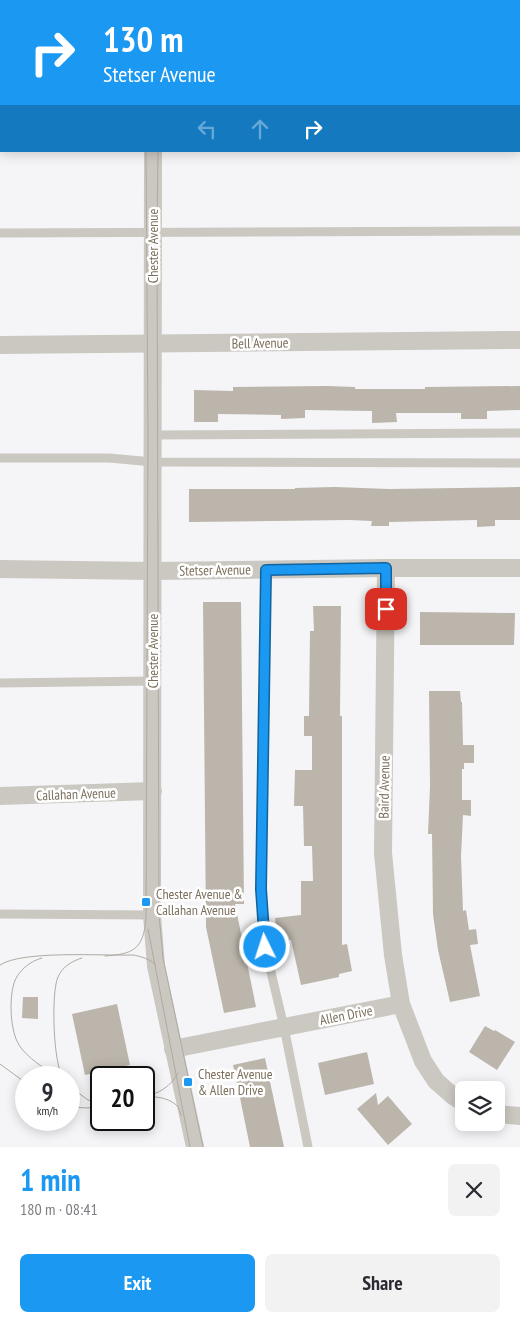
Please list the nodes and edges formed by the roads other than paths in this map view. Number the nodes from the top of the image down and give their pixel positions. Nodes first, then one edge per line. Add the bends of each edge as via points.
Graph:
1 (152, 152) edge
2 (520, 231) edge
3 (0, 233) edge
4 (153, 233) junction
5 (520, 340) edge
6 (153, 344) junction
7 (0, 345) edge
8 (520, 433) edge
9 (153, 435) junction
10 (0, 458) edge
11 (153, 462) junction
12 (520, 463) edge
13 (386, 568) junction
14 (520, 568) edge
15 (0, 569) edge
16 (266, 570) junction
17 (153, 571) junction
18 (153, 681) junction
19 (0, 683) edge
20 (152, 791) junction
21 (0, 796) edge
22 (0, 914) edge
23 (152, 915) junction
24 (402, 1004) junction
25 (284, 1027) junction
26 (173, 1049) junction
27 (455, 1097) edge
28 (505, 1115) edge
29 (520, 1116) edge
30 (194, 1147) edge
31 (308, 1147) edge

1 - 4 street, Chester Avenue
2 - 4 lane
3 - 4 lane
4 - 6 street, Chester Avenue
5 - 6 street, Bell Avenue
6 - 7 street, Bell Avenue
6 - 9 street, Chester Avenue
8 - 9 lane
9 - 11 street, Chester Avenue
10 - 11 lane via 109,458
11 - 12 lane
11 - 17 street, Chester Avenue
13 - 14 street, Stetser Avenue
13 - 16 street, Stetser Avenue
13 - 24 street, Baird Avenue via 383,853 393,955
15 - 17 street, Stetser Avenue
16 - 17 street, Stetser Avenue
16 - 25 lane via 261,889 265,947
17 - 18 street, Chester Avenue
18 - 19 lane
18 - 20 street, Chester Avenue
20 - 21 street, Callahan Avenue
20 - 23 street, Chester Avenue
22 - 23 lane
23 - 26 street, Chester Avenue via 156,966
24 - 25 street, Allen Drive
24 - 27 street via 423,1061 436,1081
25 - 26 street, Allen Drive
25 - 31 lane
26 - 30 street, Chester Avenue
28 - 29 street

